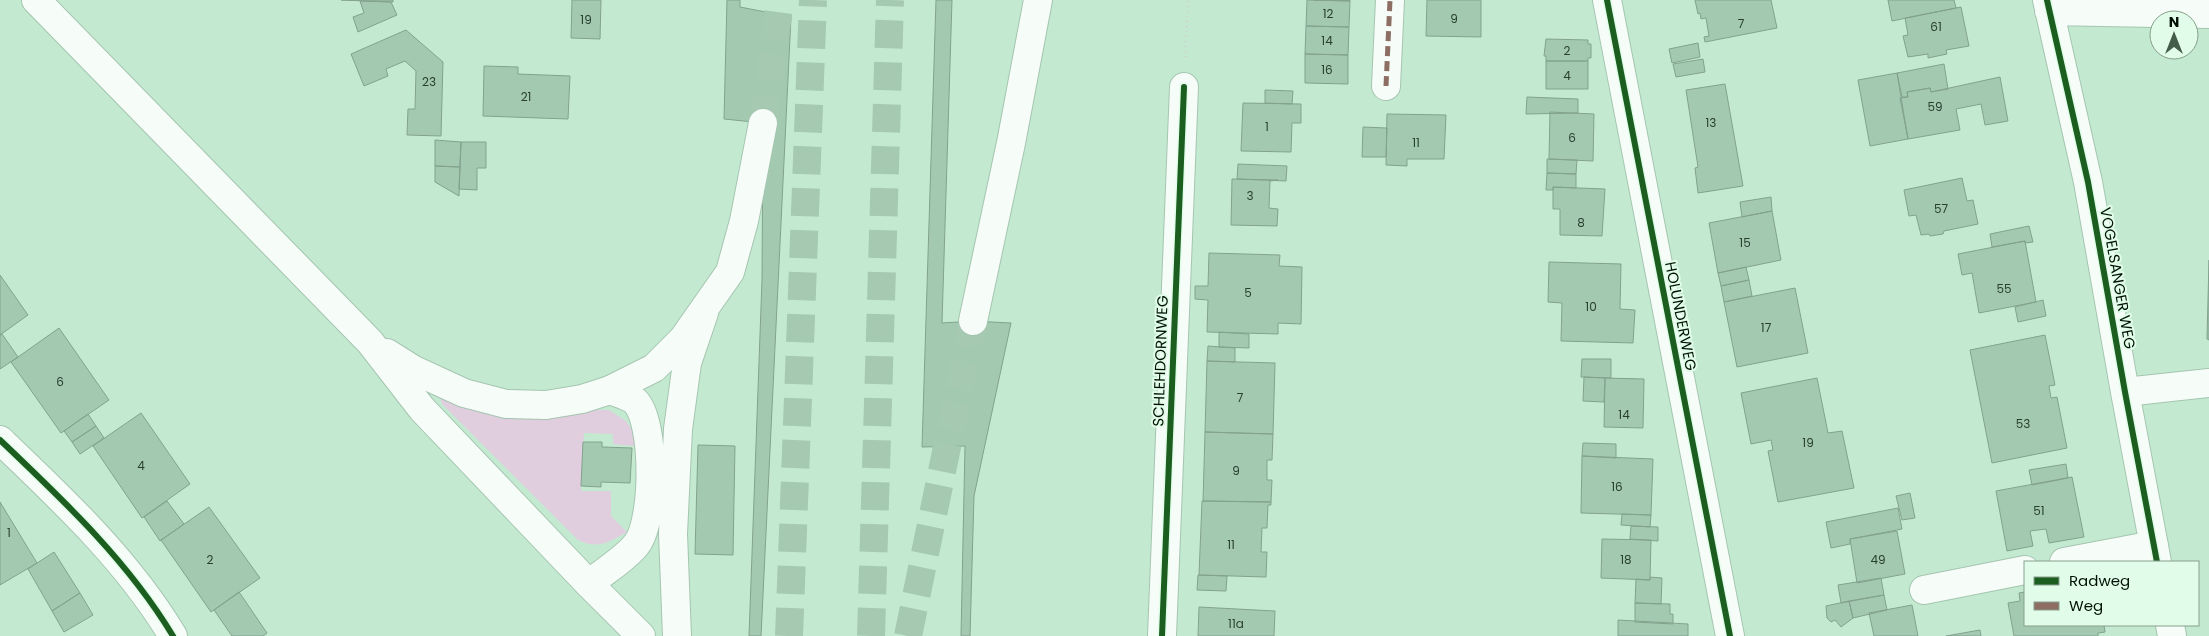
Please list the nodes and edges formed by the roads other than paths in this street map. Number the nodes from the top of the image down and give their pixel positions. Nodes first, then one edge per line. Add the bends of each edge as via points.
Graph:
1 (36, 0) edge
2 (1038, 0) edge
3 (1390, 0) edge
4 (1607, 0) edge
5 (2048, 5) edge
6 (2132, 6) edge
7 (2209, 14) edge
8 (1386, 86) dead end
9 (1184, 87) road end
10 (763, 123) tunnel mouth
11 (706, 307) junction
12 (973, 321) tunnel mouth
13 (370, 342) junction
14 (2209, 383) edge
15 (610, 390) junction
16 (2124, 392) junction
17 (0, 440) edge
18 (2156, 554) edge
19 (2076, 561) edge
20 (2024, 570) edge
21 (589, 584) junction
22 (1924, 590) dead end
23 (173, 636) edge
24 (641, 636) edge
25 (677, 636) edge
26 (1162, 636) edge
27 (1730, 636) edge

1 - 13 main road
2 - 12 main road
3 - 8 main road
4 - 27 main road, HOLUNDERWEG
5 - 6 main road
5 - 16 main road, VOGELSANGER WEG via 2088,182
6 - 7 main road
9 - 26 main road, SCHLEHDORNWEG
10 - 11 main road via 744,221 730,272
11 - 15 main road via 683,339 654,368
11 - 25 main road via 688,363 678,429 674,534
13 - 15 main road via 414,370 456,390 506,404 546,405
13 - 21 main road via 422,409
14 - 16 main road
15 - 21 main road via 635,401 648,427 651,495 646,522 637,544
16 - 18 main road, VOGELSANGER WEG
17 - 23 main road via 60,497 113,555 157,610
18 - 19 main road
20 - 22 main road
21 - 24 main road

